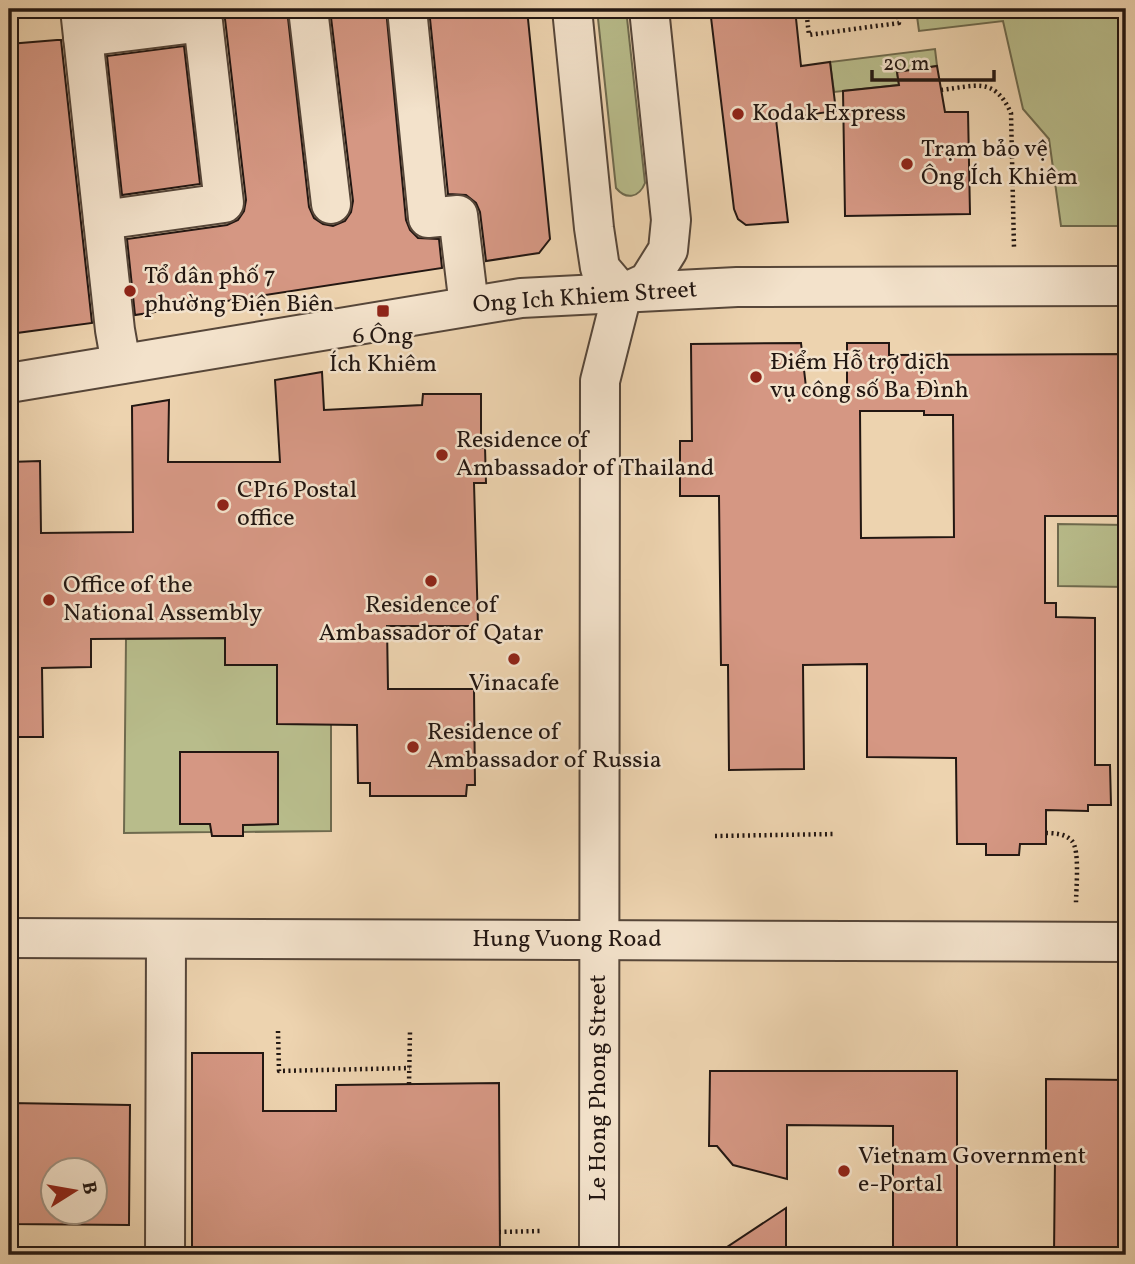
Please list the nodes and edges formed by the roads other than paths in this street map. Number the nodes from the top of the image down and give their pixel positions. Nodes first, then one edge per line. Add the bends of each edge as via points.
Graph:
1 (308, 9) edge
2 (407, 9) edge
3 (572, 9) edge
4 (649, 9) edge
5 (81, 23) edge
6 (331, 204) dead end
7 (103, 220) junction
8 (1126, 286) edge
9 (622, 294) junction
10 (469, 306) junction
11 (121, 364) junction
12 (9, 383) edge
13 (9, 938) edge
14 (166, 940) junction
15 (599, 940) junction
16 (1126, 942) edge
17 (165, 1255) edge
18 (599, 1255) edge

1 - 6 street
2 - 10 street via 428,218 458,215
3 - 9 street via 600,268
4 - 9 street via 671,220 668,250 648,282
5 - 7 street
5 - 7 street via 203,22 224,203
7 - 11 street
8 - 9 street, Ong Ich Khiem Street via 737,287
9 - 10 street, Ong Ich Khiem Street via 521,298
9 - 15 street, Le Hong Phong Street via 600,381
10 - 11 street, Ong Ich Khiem Street
11 - 12 street, Ong Ich Khiem Street
13 - 14 street, Hung Vuong Road
14 - 15 street, Hung Vuong Road
14 - 17 street
15 - 16 street, Hung Vuong Road
15 - 18 street, Le Hong Phong Street

